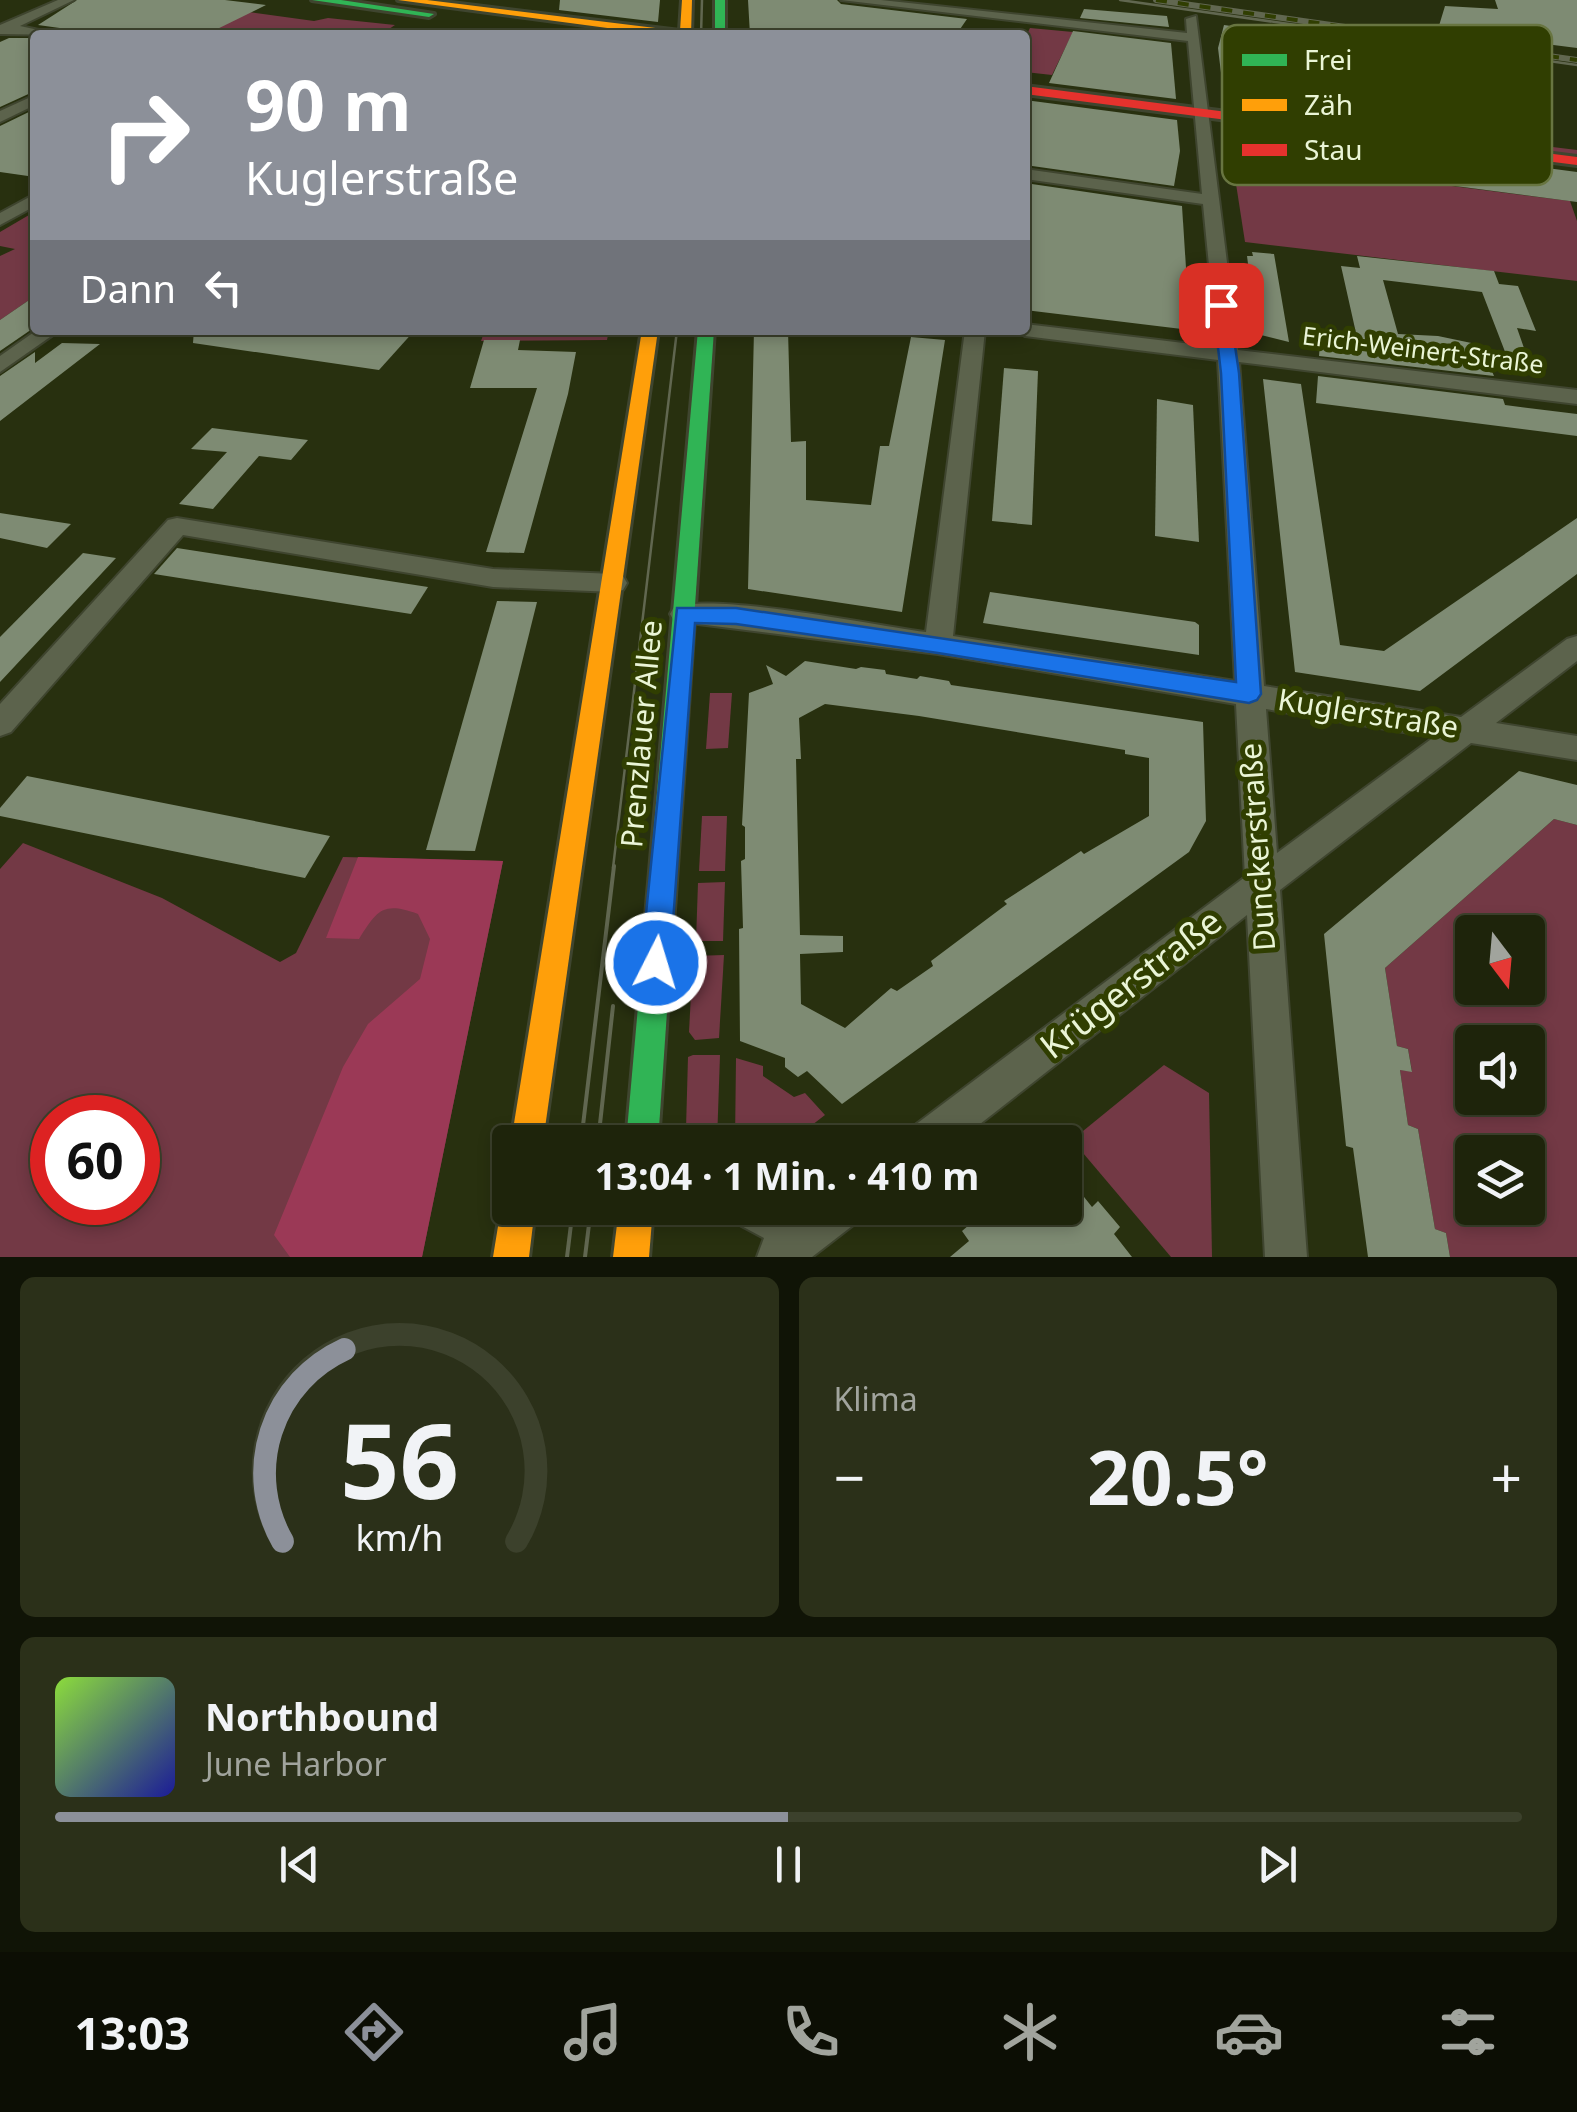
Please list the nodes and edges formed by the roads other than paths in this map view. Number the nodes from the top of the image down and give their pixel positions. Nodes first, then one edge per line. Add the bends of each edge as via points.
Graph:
1 (68, 0) edge
2 (317, 0) edge
3 (403, 0) edge
4 (687, 0) edge
5 (720, 0) edge
6 (847, 0) edge
7 (1192, 19) dead end
8 (3, 29) edge
9 (553, 30) edge
10 (646, 30) edge
11 (686, 30) edge
12 (720, 30) edge
13 (30, 32) edge
14 (1194, 38) junction
15 (1030, 80) edge
16 (1030, 90) edge
17 (30, 101) edge
18 (1200, 106) junction
19 (1222, 108) edge
20 (1222, 109) edge
21 (0, 117) edge
22 (1552, 145) edge
23 (1577, 148) edge
24 (1552, 157) edge
25 (1577, 161) edge
26 (1030, 175) edge
27 (0, 200) edge
28 (1209, 200) junction
29 (30, 202) edge
30 (30, 203) edge
31 (0, 220) edge
32 (1030, 331) edge
33 (43, 335) edge
34 (649, 335) edge
35 (706, 335) edge
36 (975, 335) edge
37 (1228, 354) junction
38 (0, 366) edge
39 (1577, 397) edge
40 (614, 583) junction
41 (684, 614) junction
42 (938, 644) junction
43 (1577, 646) edge
44 (1249, 694) junction
45 (0, 724) edge
46 (1467, 730) junction
47 (1577, 748) edge
48 (1261, 882) junction
49 (531, 1125) edge
50 (643, 1125) edge
51 (948, 1125) edge
52 (515, 1225) edge
53 (635, 1225) edge
54 (780, 1225) edge
55 (819, 1225) edge
56 (784, 1252) edge
57 (510, 1257) edge
58 (632, 1257) edge
59 (1286, 1257) edge

1 - 8 street
2 - 9 street
3 - 10 street
4 - 11 street
5 - 12 street
6 - 14 street
7 - 14 street, Dunckerstraße
8 - 13 street
14 - 18 street, Dunckerstraße
15 - 18 street
16 - 18 street
17 - 21 street
18 - 19 street
18 - 20 street
18 - 28 street, Dunckerstraße
22 - 23 street
24 - 25 street
26 - 28 street
27 - 29 street
28 - 37 street, Dunckerstraße
30 - 31 street
32 - 37 street, Erich-Weinert-Straße
33 - 38 street
34 - 40 street, Prenzlauer Allee
35 - 41 street, Prenzlauer Allee
36 - 42 street
37 - 39 street, Erich-Weinert-Straße
37 - 44 street, Dunckerstraße
40 - 45 street, Prenzlauer Allee via 494,578 177,526
40 - 49 street, Prenzlauer Allee
41 - 42 street, Kuglerstraße
41 - 50 street, Prenzlauer Allee
42 - 44 street, Kuglerstraße
43 - 46 street, Krügerstraße
44 - 46 street, Kuglerstraße
44 - 48 street, Dunckerstraße
46 - 47 street, Kuglerstraße
46 - 48 street, Krügerstraße
48 - 51 street, Krügerstraße
48 - 59 street, Dunckerstraße
52 - 57 street
53 - 58 street
54 - 56 street
55 - 56 street

